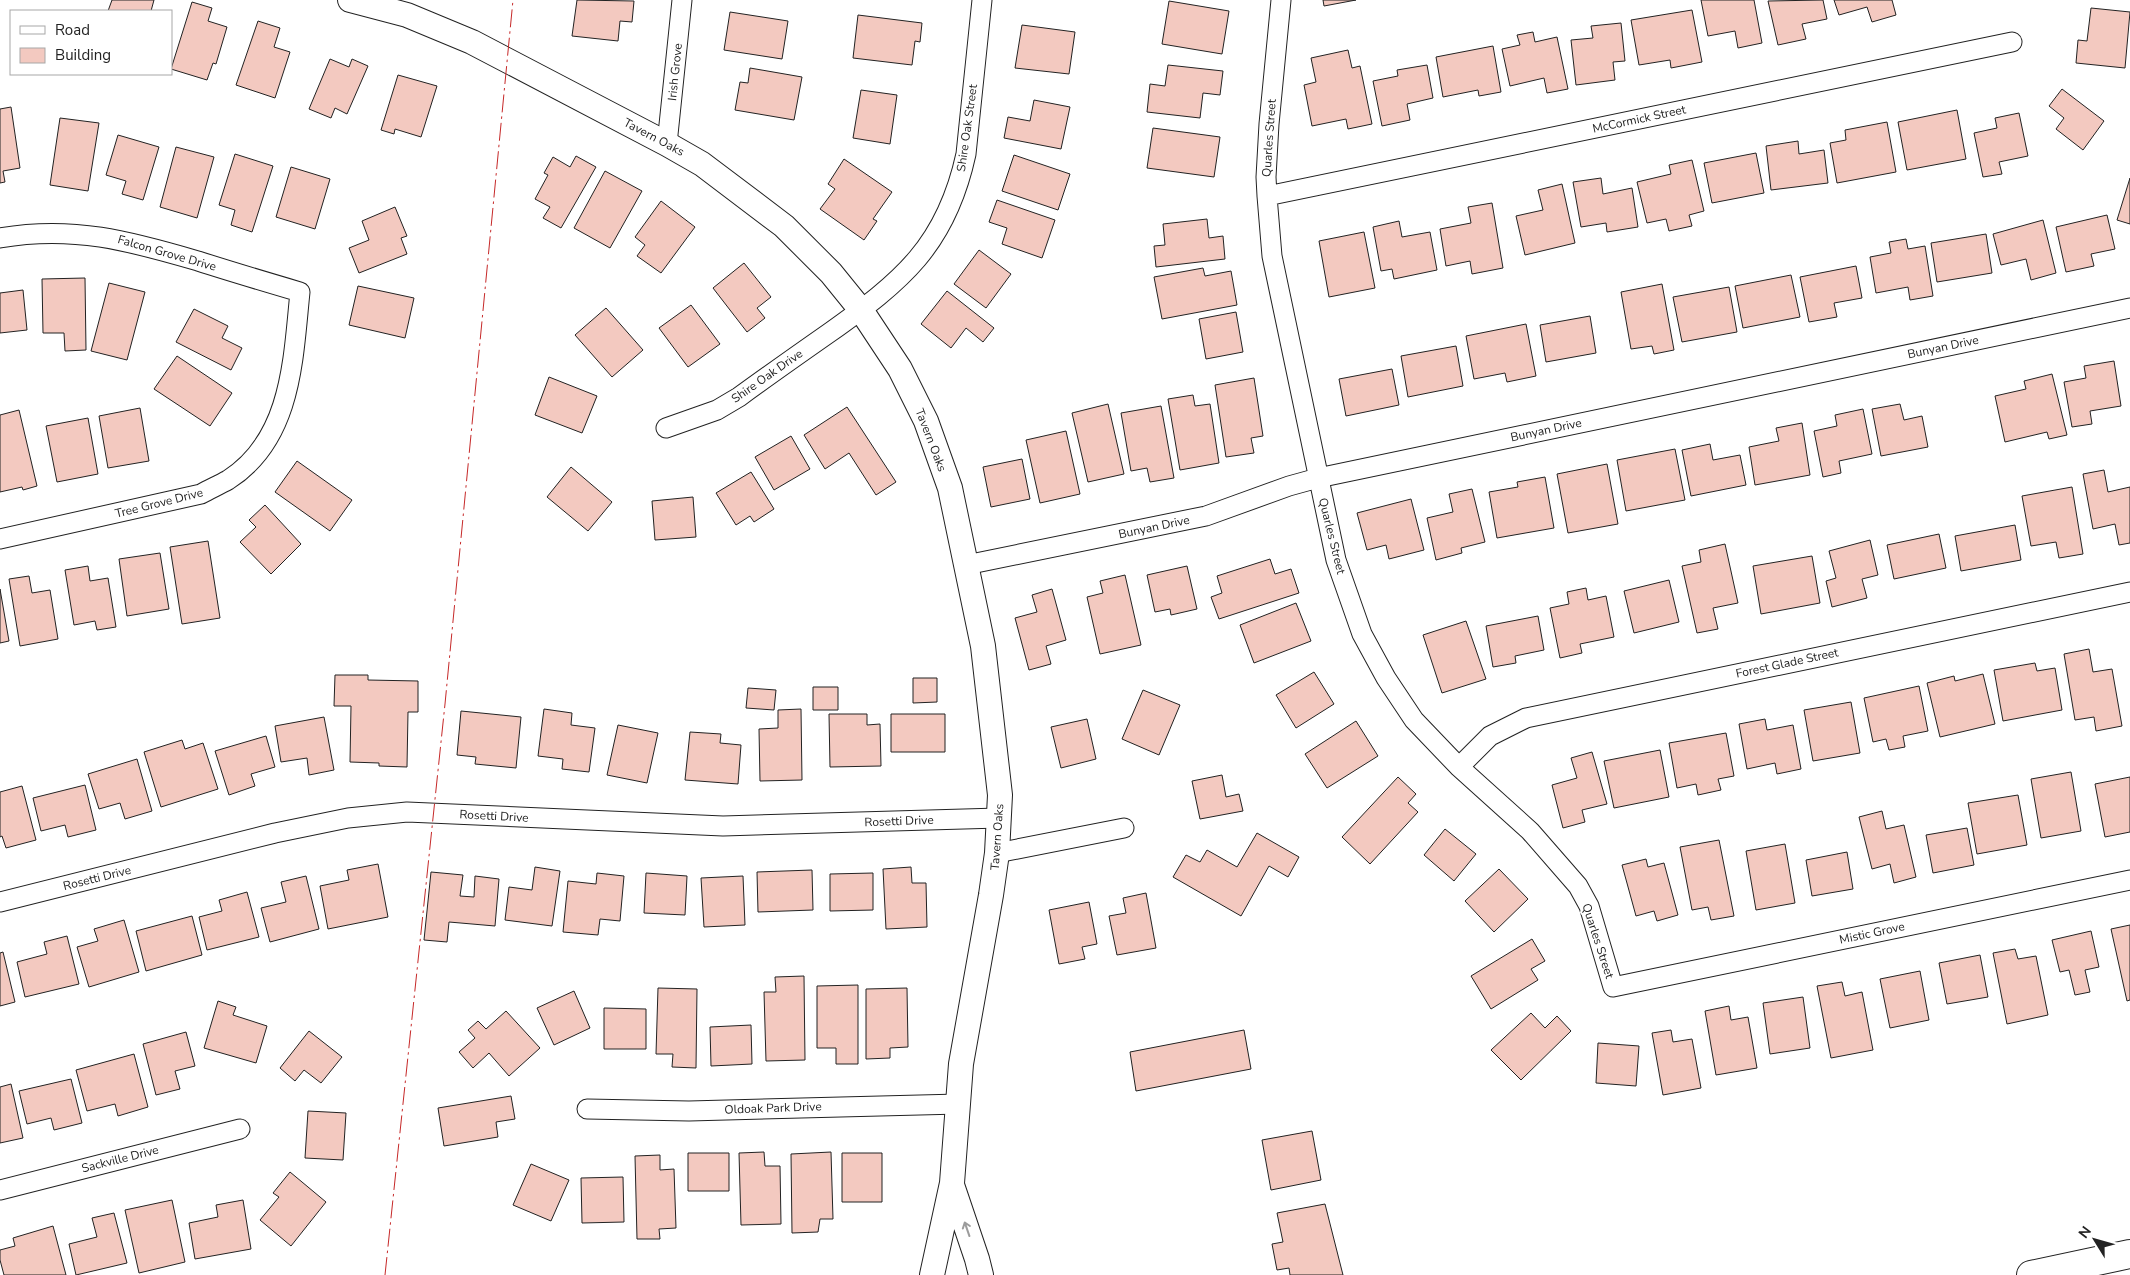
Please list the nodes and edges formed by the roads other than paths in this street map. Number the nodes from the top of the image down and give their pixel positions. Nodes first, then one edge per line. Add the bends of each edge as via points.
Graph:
1 (350, 0) edge
2 (682, 0) edge
3 (982, 0) edge
4 (1281, 0) edge
5 (2012, 42) dead end
6 (667, 144) junction
7 (1266, 196) junction
8 (0, 238) edge
9 (300, 292) joint
10 (2130, 308) edge
11 (861, 310) junction
12 (666, 428) dead end
13 (1318, 478) junction
14 (0, 539) edge
15 (966, 565) junction
16 (2130, 592) edge
17 (1459, 767) junction
18 (998, 818) junction
19 (1124, 828) dead end
20 (997, 853) junction
21 (2130, 880) edge
22 (0, 902) edge
23 (1613, 987) joint
24 (959, 1104) junction
25 (587, 1109) dead end
26 (240, 1128) dead end
27 (952, 1183) junction
28 (0, 1190) edge
29 (2130, 1254) edge
30 (932, 1275) edge
31 (981, 1275) edge
32 (2031, 1275) edge

1 - 6 street, Tavern Oaks via 407,15 472,42
2 - 6 street, Irish Grove
3 - 11 street, Shire Oak Street via 966,154 955,196 921,256 887,291
4 - 7 street, Quarles Street via 1269,124
5 - 7 street, McCormick Street
6 - 11 street, Tavern Oaks via 702,164 784,226 831,273
7 - 13 street, Quarles Street via 1272,256
8 - 9 street, Falcon Grove Drive via 49,233 102,236 135,242
9 - 14 street, Tree Grove Drive via 292,369 283,408 271,436 253,459 228,479 201,494
10 - 13 street, Bunyan Drive
11 - 12 street, Shire Oak Drive via 717,410
11 - 15 street, Tavern Oaks via 900,369 926,420 950,488
13 - 15 street, Bunyan Drive via 1206,516
13 - 17 street, Quarles Street via 1336,560 1362,634 1414,720
15 - 18 street, Tavern Oaks via 984,646 1000,795
16 - 17 street, Forest Glade Street via 1526,718 1490,736
17 - 23 street, Quarles Street via 1530,831 1578,886 1589,906
18 - 20 street, Tavern Oaks
18 - 22 street, Rosetti Drive via 723,826 407,812 348,818 275,833
19 - 20 street
20 - 24 street, Tavern Oaks via 961,1064
21 - 23 street, Mistic Grove
24 - 25 street, Oldoak Park Drive via 689,1111
24 - 27 street, Tavern Oaks
26 - 28 street, Sackville Drive
27 - 30 street, Tavern Oaks
31 -> 27 street, Tavern Oaks
29 - 32 main road

